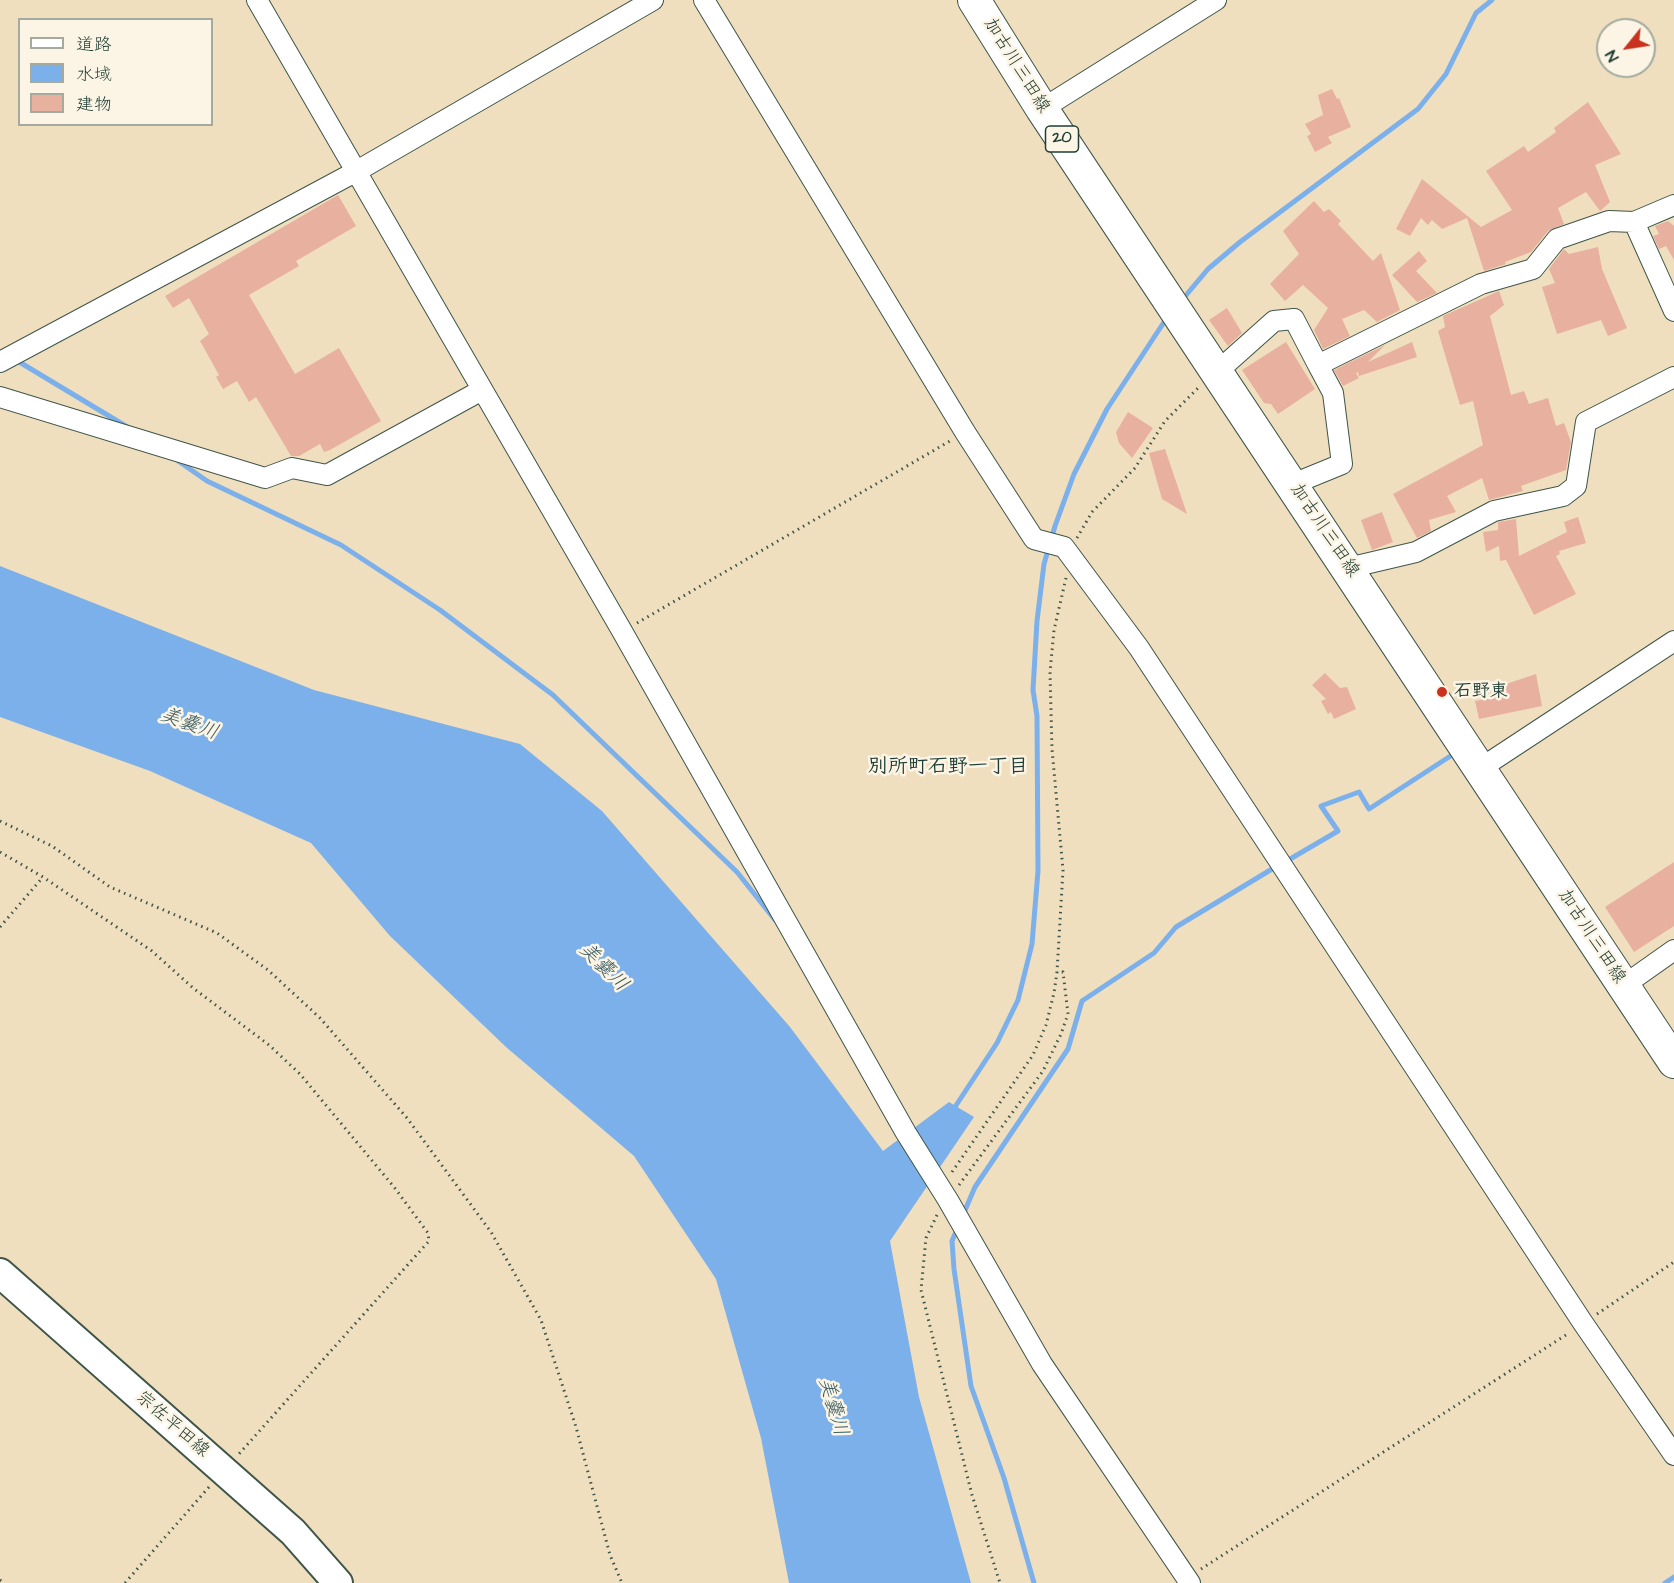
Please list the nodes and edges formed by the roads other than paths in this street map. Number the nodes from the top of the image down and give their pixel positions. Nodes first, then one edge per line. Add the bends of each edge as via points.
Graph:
1 (257, 0) edge
2 (653, 0) edge
3 (705, 0) edge
4 (974, 0) edge
5 (1216, 0) edge
6 (1042, 109) junction
7 (357, 171) junction
8 (1674, 206) edge
9 (1634, 222) junction
10 (1674, 312) edge
11 (0, 362) edge
12 (1318, 364) junction
13 (1218, 371) junction
14 (1674, 377) edge
15 (482, 390) junction
16 (0, 397) edge
17 (1293, 484) junction
18 (1348, 568) junction
19 (1674, 641) edge
20 (1481, 768) junction
21 (1674, 950) edge
22 (1623, 986) junction
23 (1674, 1062) edge
24 (0, 1273) edge
25 (1674, 1455) edge
26 (1188, 1580) edge
27 (338, 1583) edge

1 - 7 street
2 - 7 street
3 - 25 street via 965,432 1034,539 1071,554 1139,648
4 - 6 main road, 加古川三田線 / 20
5 - 6 street
6 - 13 main road, 加古川三田線 / 20
7 - 11 street
7 - 15 street
8 - 9 street
9 - 10 street
9 - 12 street via 1609,221 1557,239 1533,269 1481,284
12 - 13 street via 1294,319 1274,321
12 - 17 street via 1333,393 1342,464
13 - 17 main road, 加古川三田線 / 20
14 - 18 street via 1587,422 1576,486 1563,496 1494,511 1416,552
15 - 16 street via 327,475 292,468 265,478
15 - 26 street via 1042,1364
17 - 18 main road, 加古川三田線 / 20
18 - 20 main road, 加古川三田線 / 20
19 - 20 street
20 - 22 main road, 加古川三田線 / 20
21 - 22 street
22 - 23 main road, 加古川三田線 / 20
24 - 27 main road, 宗佐平田線 via 293,1532

